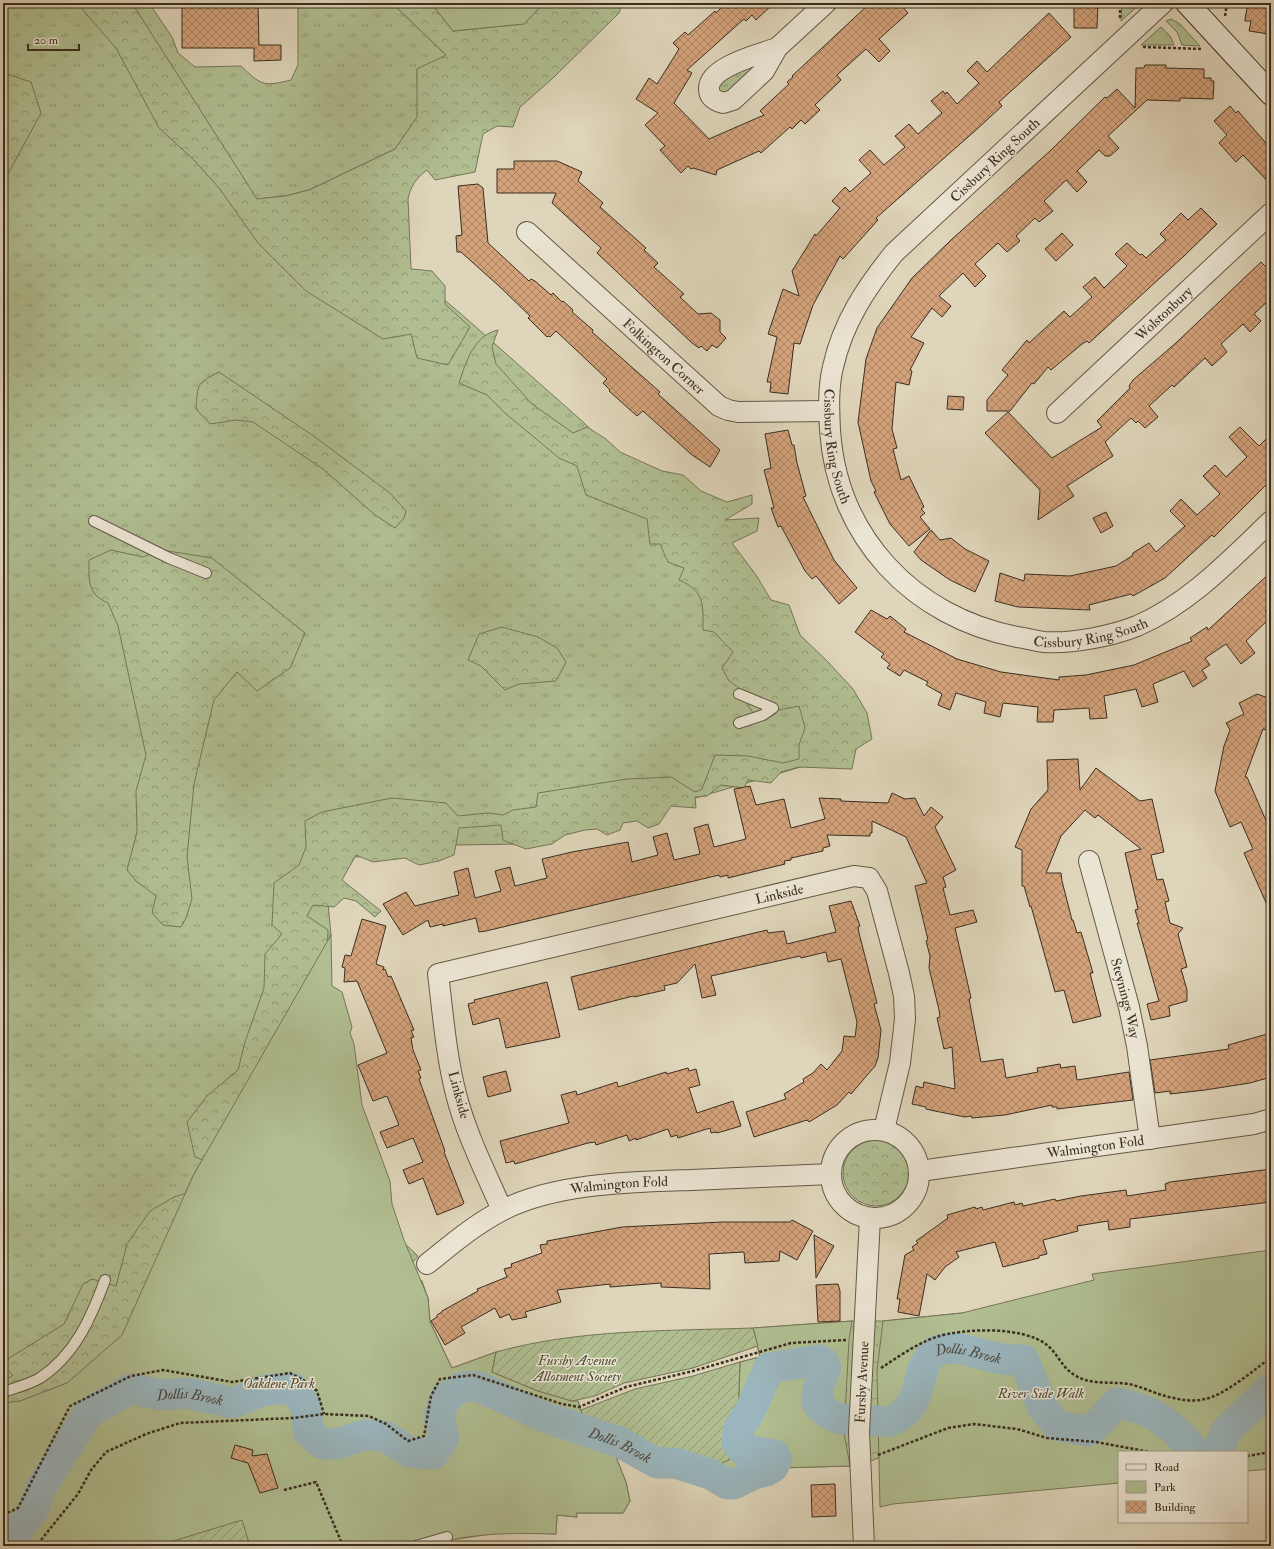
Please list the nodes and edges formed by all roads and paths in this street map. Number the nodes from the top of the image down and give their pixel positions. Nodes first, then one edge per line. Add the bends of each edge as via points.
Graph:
1 (826, 3) edge
2 (1163, 3) edge
3 (1187, 3) edge
4 (1227, 3) edge
5 (1216, 35) junction
6 (1135, 46) dead end
7 (777, 48) dead end
8 (1271, 94) edge
9 (1271, 213) edge
10 (527, 232) dead end
11 (829, 411) junction
12 (1057, 413) dead end
13 (94, 521) dead end
14 (1271, 521) edge
15 (206, 573) dead end
16 (739, 694) dead end
17 (739, 723) dead end
18 (1089, 861) dead end
19 (1271, 1119) edge
20 (884, 1130) junction
21 (1150, 1139) junction
22 (920, 1170) junction
23 (831, 1174) junction
24 (502, 1210) junction
25 (870, 1218) junction
26 (427, 1264) dead end
27 (105, 1280) dead end
28 (864, 1340) junction
29 (1271, 1357) edge
30 (863, 1373) junction
31 (3, 1392) edge
32 (324, 1414) junction
33 (1145, 1451) edge
34 (1271, 1452) edge
35 (1248, 1456) edge
36 (859, 1458) junction
37 (284, 1490) dead end
38 (3, 1515) edge
39 (447, 1537) dead end
40 (32, 1546) edge
41 (343, 1546) edge
42 (416, 1546) edge
43 (864, 1546) edge

1 - 7 street
2 - 11 street, Cissbury Ring South via 894,253 869,284 850,316 832,368
3 - 5 street
4 - 5 path via 1225,20
5 - 6 path via 1208,49
5 - 8 street
9 - 12 street, Wolstonbury
10 - 11 street, Folkington Corner via 719,406 738,412
11 - 14 street, Cissbury Ring South via 832,454 842,493 874,549 893,573 930,603 962,621 996,633 1044,642 1108,635 1136,626 1160,615 1191,594
13 - 15 lane
16 - 17 lane via 773,708 763,715
18 - 21 street, Steynings Way via 1129,1007
19 - 21 street, Walmington Fold via 1254,1124
20 - 22 street via 898,1135 909,1144 917,1156
20 - 23 street via 858,1132 847,1139 832,1161
20 - 24 street, Linkside via 900,1063 905,1019 904,996 877,891 869,878 854,876 431,970 456,1095
21 - 22 street, Walmington Fold
22 - 25 street via 919,1183 906,1206 896,1213
23 - 24 street, Walmington Fold via 593,1186 541,1196
23 - 25 street via 838,1199 847,1208
24 - 26 street, Walmington Fold via 471,1229
25 - 28 street, Fursby Avenue
27 - 31 lane via 93,1314 69,1354 40,1378
28 - 30 street, Fursby Avenue
28 - 32 path via 791,1343 626,1387 579,1407 562,1404 474,1375 440,1379 431,1396 424,1436 408,1441 386,1424 369,1416
29 - 30 path via 1224,1391 1206,1399 1188,1401 1129,1384 1084,1380 1072,1374 1048,1345 1031,1335 984,1330 936,1338 877,1371
30 - 36 street, Fursby Avenue
32 - 38 path via 317,1391 290,1373 232,1382 163,1370 130,1376 70,1406 18,1508
32 - 40 path via 293,1418 180,1423 146,1434 106,1452 91,1470 78,1494 41,1540
33 - 36 path via 1096,1442 1047,1438 1017,1430 974,1424 948,1428 878,1455
34 - 35 path
36 - 43 street, Fursby Avenue
37 - 41 path via 316,1482
39 - 42 lane

